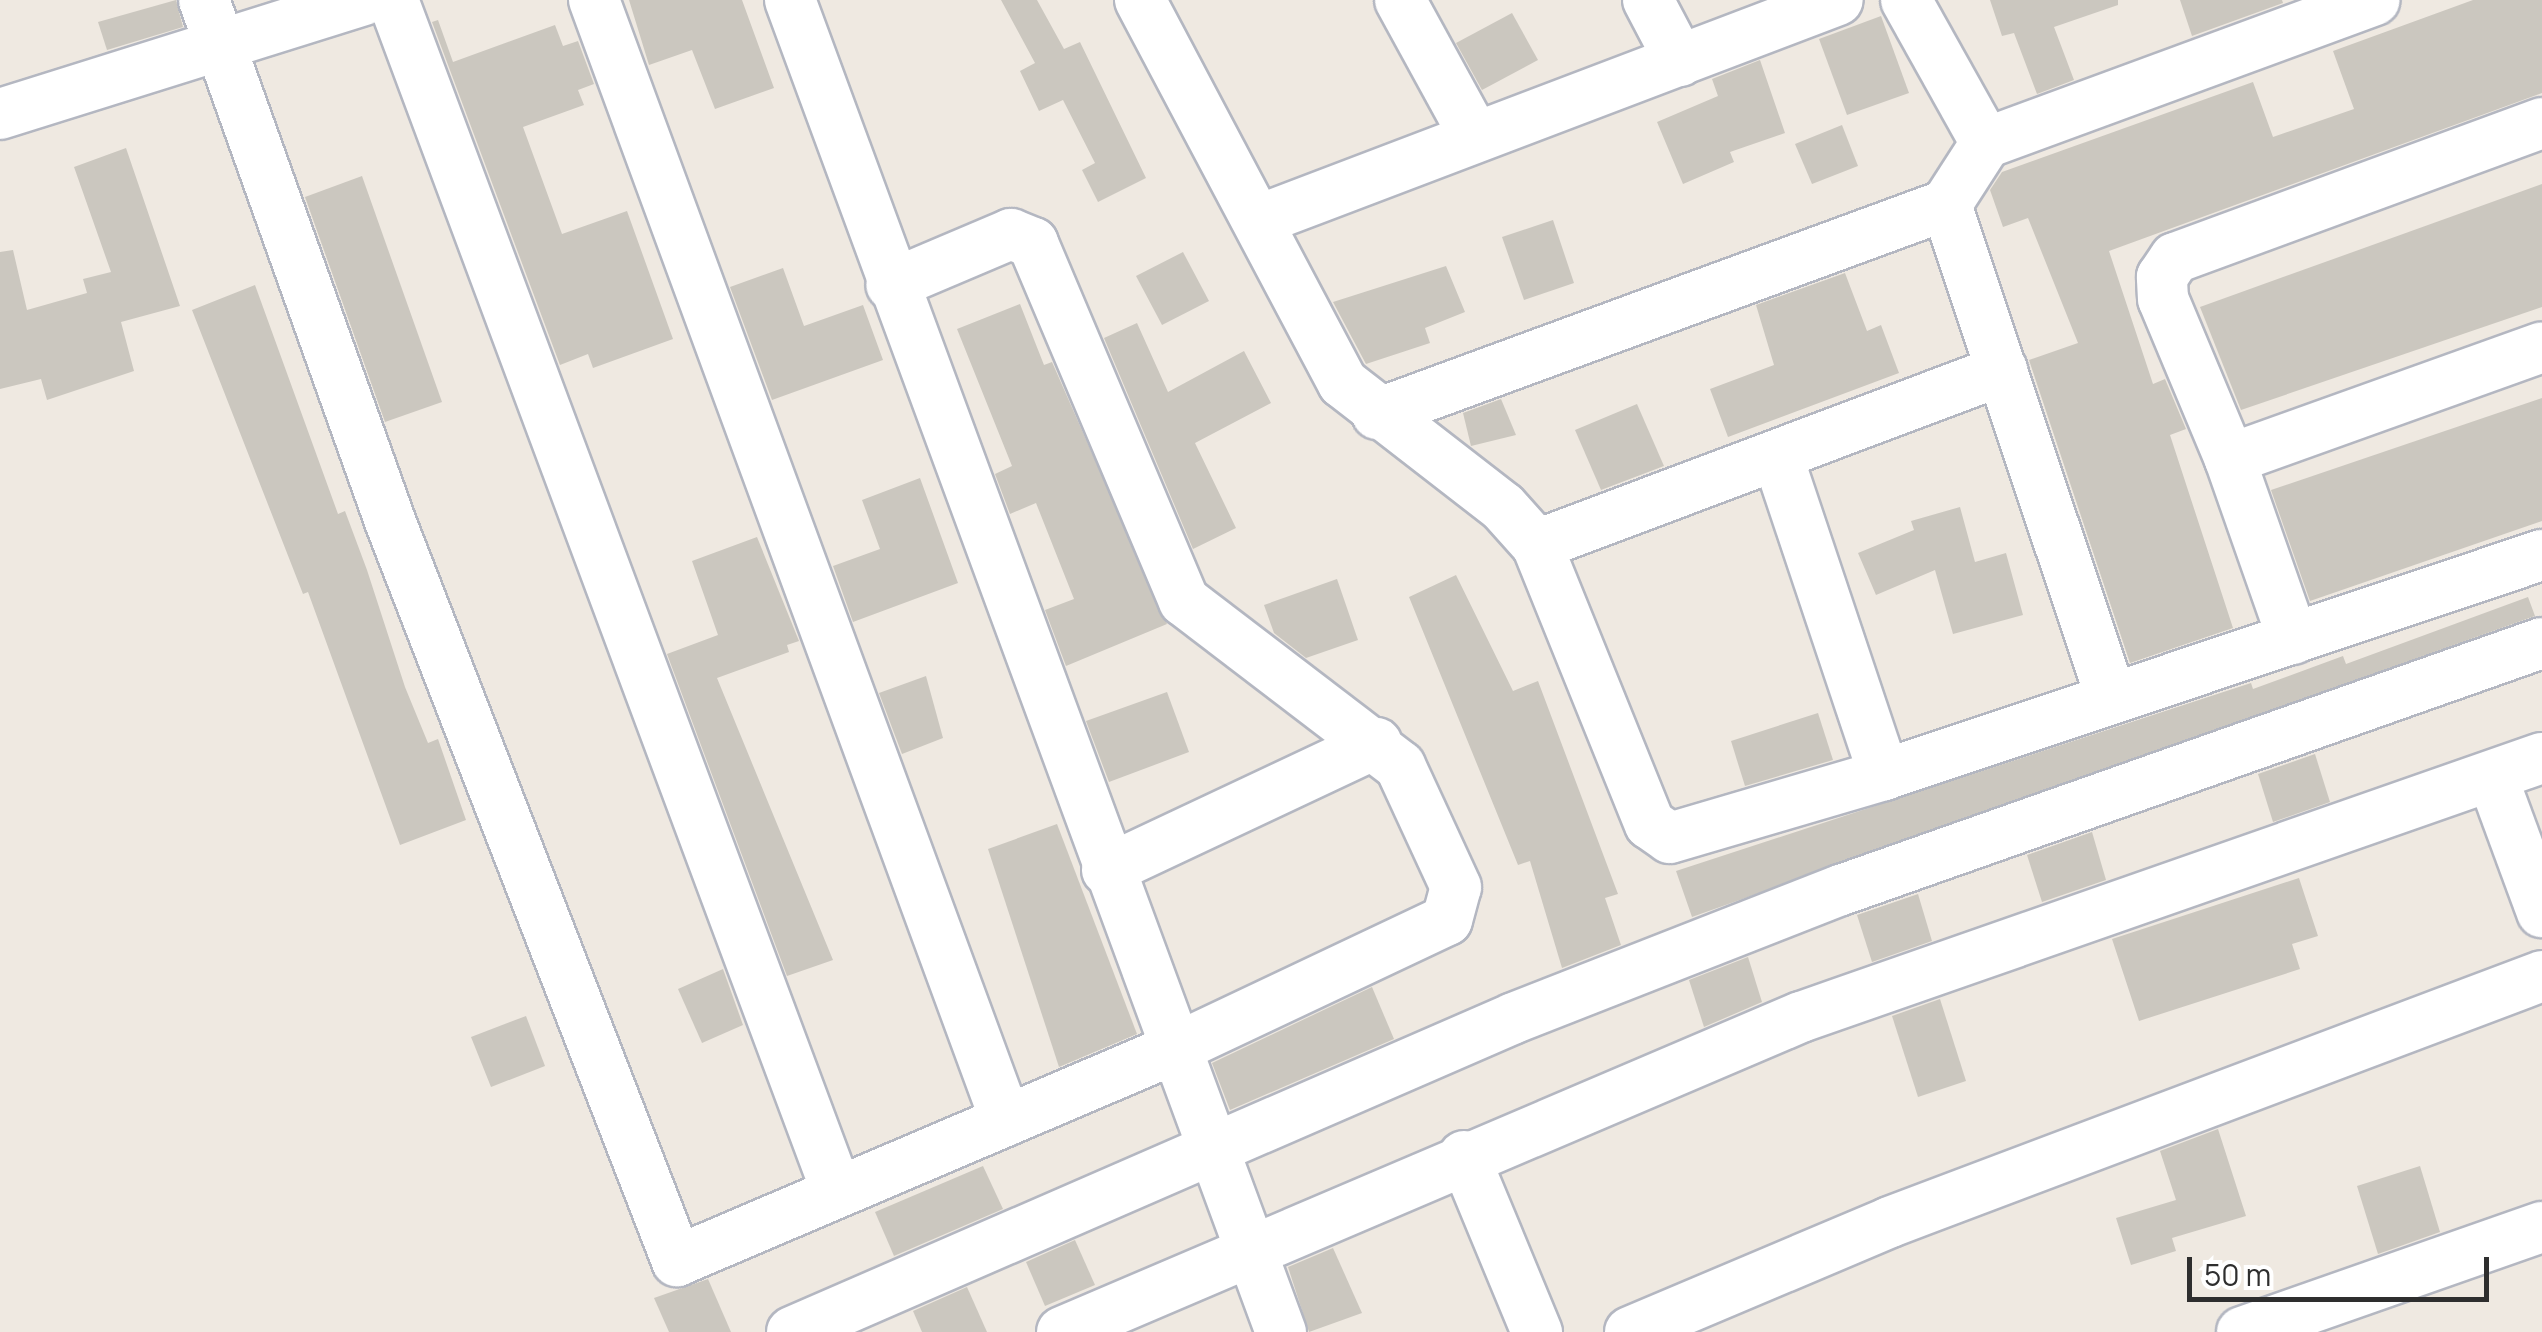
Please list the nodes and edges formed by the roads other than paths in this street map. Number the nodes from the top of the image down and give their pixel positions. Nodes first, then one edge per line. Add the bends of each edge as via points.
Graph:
1 (204, 0) edge
2 (364, 0) edge
3 (393, 0) edge
4 (594, 0) edge
5 (790, 0) edge
6 (1140, 0) edge
7 (1400, 0) edge
8 (1648, 0) edge
9 (1838, 0) edge
10 (1906, 0) edge
11 (2374, 0) edge
12 (219, 46) junction
13 (1680, 61) junction
14 (0, 114) edge
15 (2542, 124) edge
16 (1474, 138) junction
17 (1986, 143) junction
18 (1946, 205) junction
19 (1259, 220) junction
20 (891, 284) junction
21 (2542, 347) edge
22 (2002, 370) junction
23 (1378, 414) junction
24 (1778, 458) junction
25 (2230, 459) junction
26 (1536, 545) junction
27 (2542, 554) edge
28 (2293, 639) junction
29 (2542, 643) edge
30 (2111, 697) junction
31 (1378, 743) junction
32 (2542, 758) edge
33 (1884, 775) junction
34 (2493, 778) junction
35 (1106, 870) junction
36 (2542, 912) edge
37 (2542, 976) edge
38 (1172, 1050) junction
39 (1006, 1121) junction
40 (1210, 1150) junction
41 (1464, 1156) junction
42 (837, 1192) junction
43 (2542, 1226) edge
44 (1247, 1250) junction
45 (792, 1332) edge
46 (1062, 1332) edge
47 (1281, 1332) edge
48 (1537, 1332) edge
49 (1630, 1332) edge
50 (2242, 1332) edge

1 - 12 street
2 - 12 street
3 - 42 street
4 - 39 street
5 - 20 street
6 - 19 street
7 - 16 street
8 - 13 street
9 - 13 street
10 - 17 street
11 - 17 street
12 - 14 street
12 - 42 street via 390,521 676,1261
13 - 16 street
15 - 25 street via 2175,258 2162,276 2163,299
16 - 19 street
17 - 18 street
18 - 22 street
18 - 23 street
19 - 23 street via 1344,384
20 - 31 street via 1011,234 1034,243 1184,602
20 - 35 street
21 - 25 street
22 - 24 street
22 - 30 street
23 - 26 street via 1503,507
24 - 26 street
24 - 33 street
25 - 28 street
26 - 33 street via 1650,824 1670,838
27 - 28 street
28 - 30 street
29 - 40 street via 1841,890 1514,1018
30 - 33 street
31 - 35 street
31 - 38 street via 1400,766 1456,887 1446,920
32 - 34 street
34 - 36 street
34 - 41 street via 1801,1017
35 - 38 street
37 - 49 street via 1890,1222
38 - 39 street
38 - 40 street
39 - 42 street
40 - 44 street
40 - 45 street
41 - 44 street
41 - 48 street
43 - 50 street
44 - 46 street
44 - 47 street

